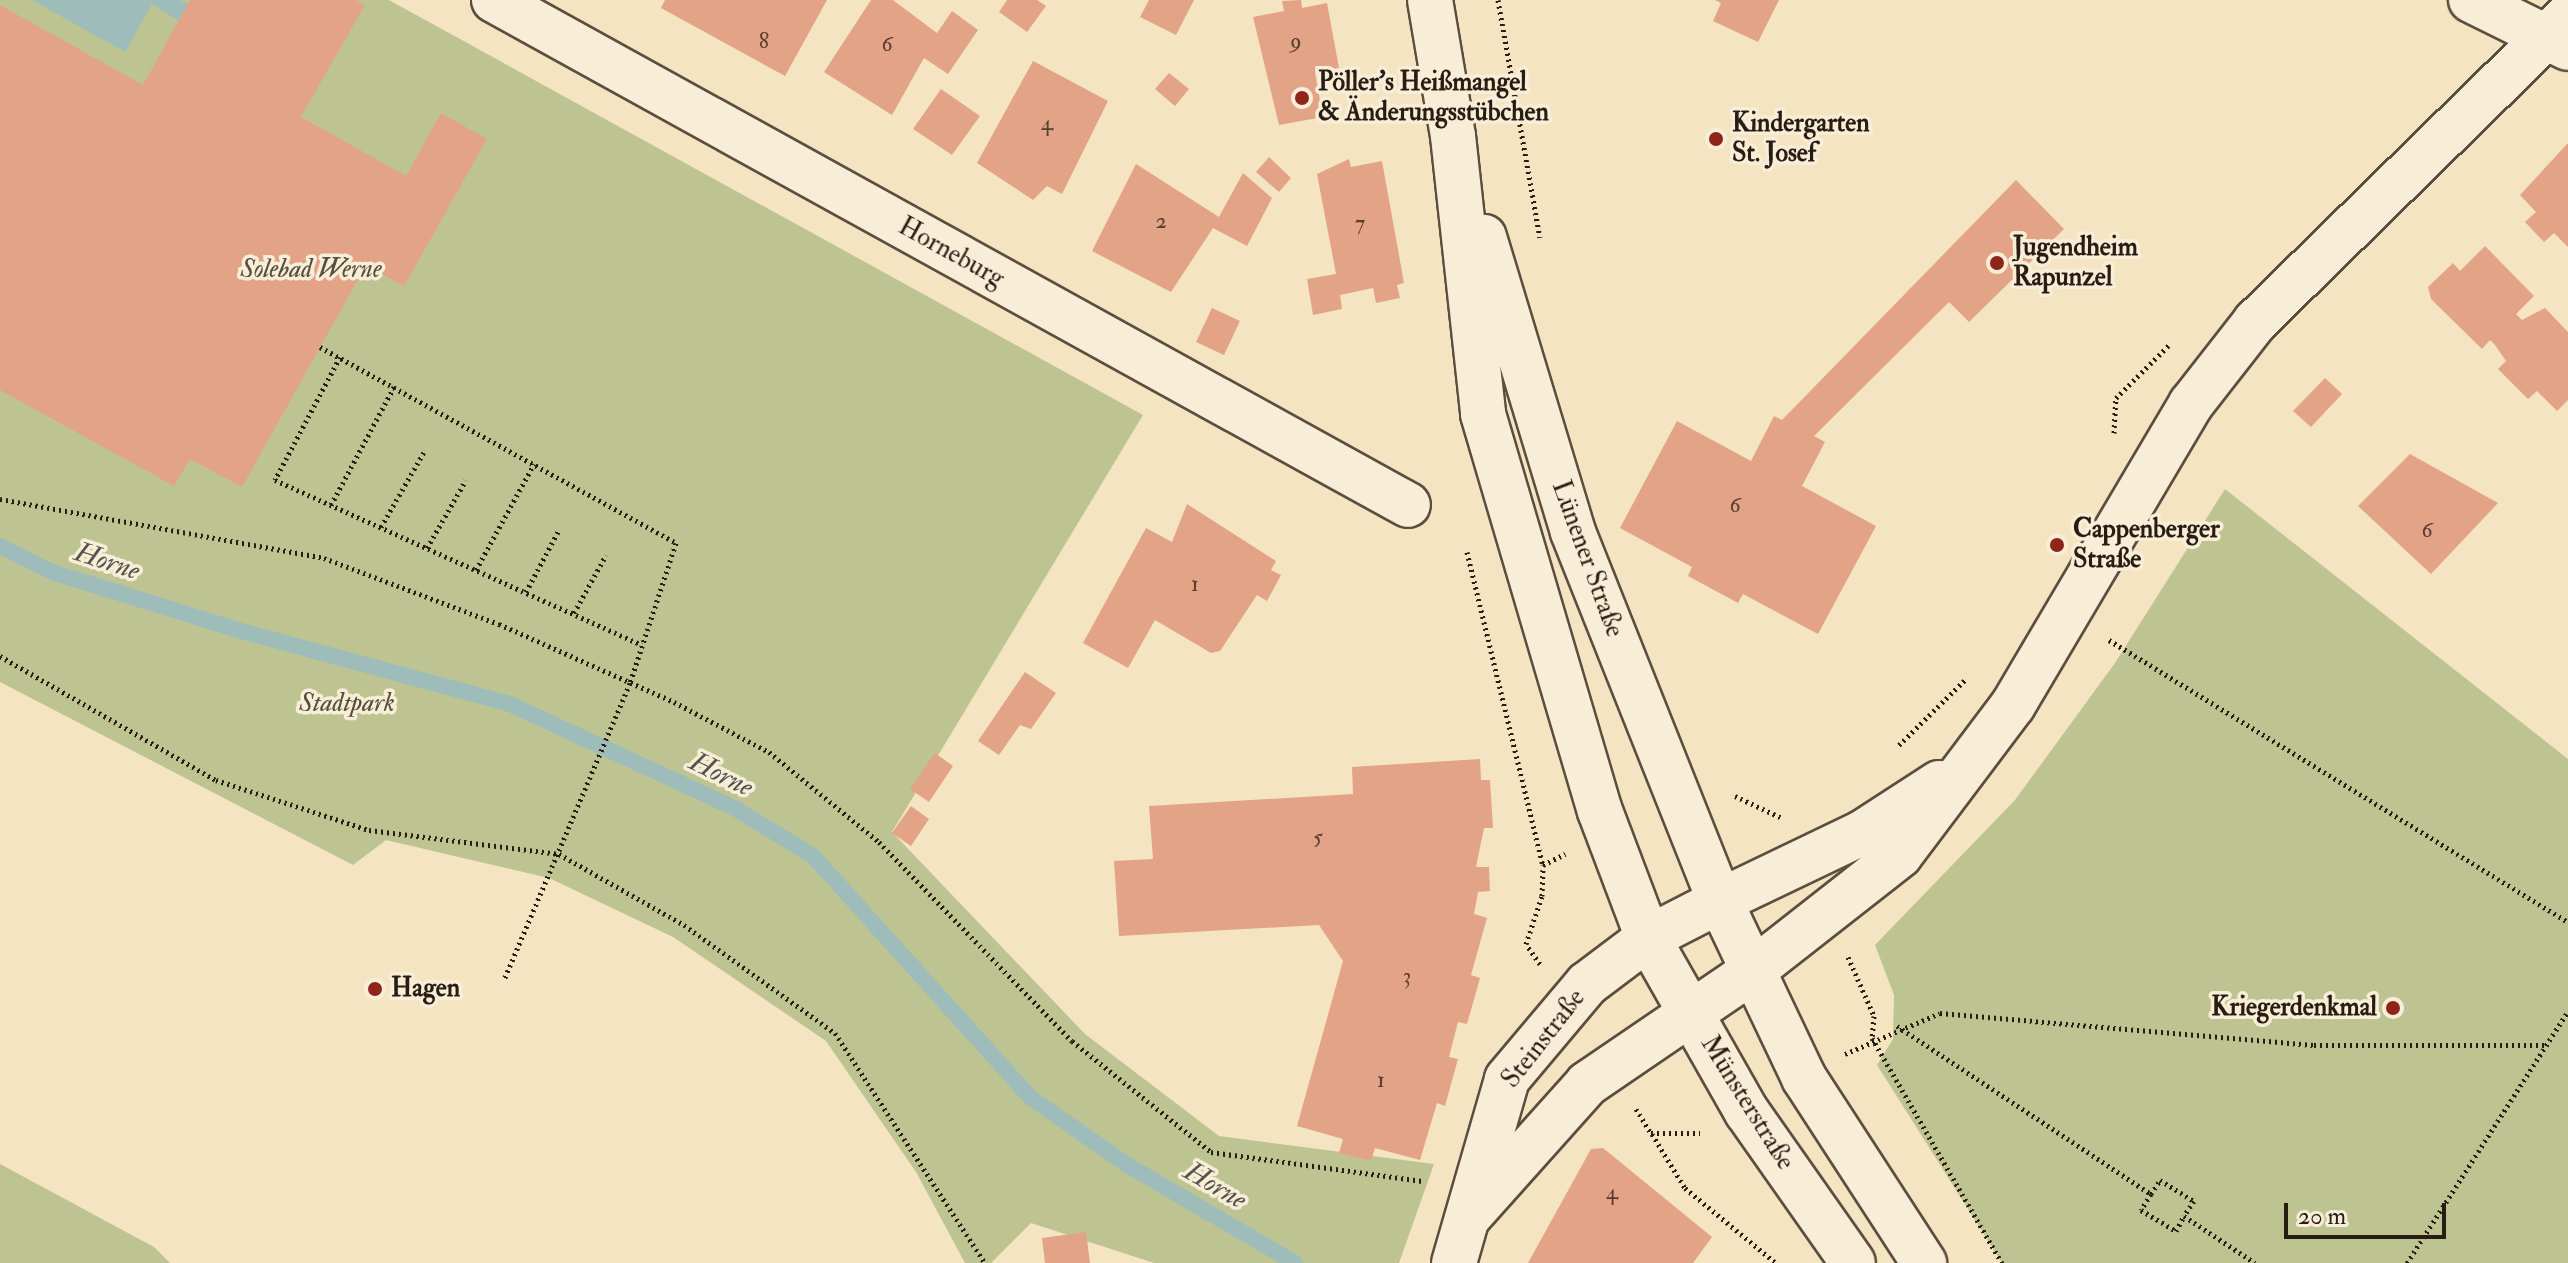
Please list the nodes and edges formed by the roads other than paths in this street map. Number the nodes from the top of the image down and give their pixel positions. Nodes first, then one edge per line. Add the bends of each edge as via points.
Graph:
1 (494, 0) edge
2 (1430, 0) edge
3 (2471, 0) edge
4 (2560, 34) edge
5 (1453, 136) junction
6 (1408, 505) dead end
7 (1961, 768) junction
8 (1720, 901) junction
9 (1648, 938) junction
10 (1751, 972) junction
11 (1689, 1010) junction
12 (1470, 1215) junction
13 (1454, 1263) edge
14 (1853, 1263) edge
15 (1924, 1263) edge

1 - 6 main road, Horneburg
2 - 5 main road, Lünener Straße
3 - 4 main road
4 - 7 main road via 2255,322 2191,404 2013,705
5 - 8 main road, Lünener Straße via 1573,532
5 - 9 main road, Lünener Straße via 1483,414 1547,644
7 - 8 main road via 1862,833
7 - 10 main road via 1900,855 1826,919
8 - 9 main road, Steinstraße
8 - 10 main road, Lünener Straße
9 - 11 main road, Münsterstraße
9 - 12 main road, Steinstraße via 1566,1002 1507,1079 1477,1163
10 - 11 main road, Steinstraße
10 - 15 main road via 1804,1078
11 - 12 main road, Steinstraße via 1587,1084
11 - 14 main road, Münsterstraße via 1747,1112
12 - 13 main road, Steinstraße

